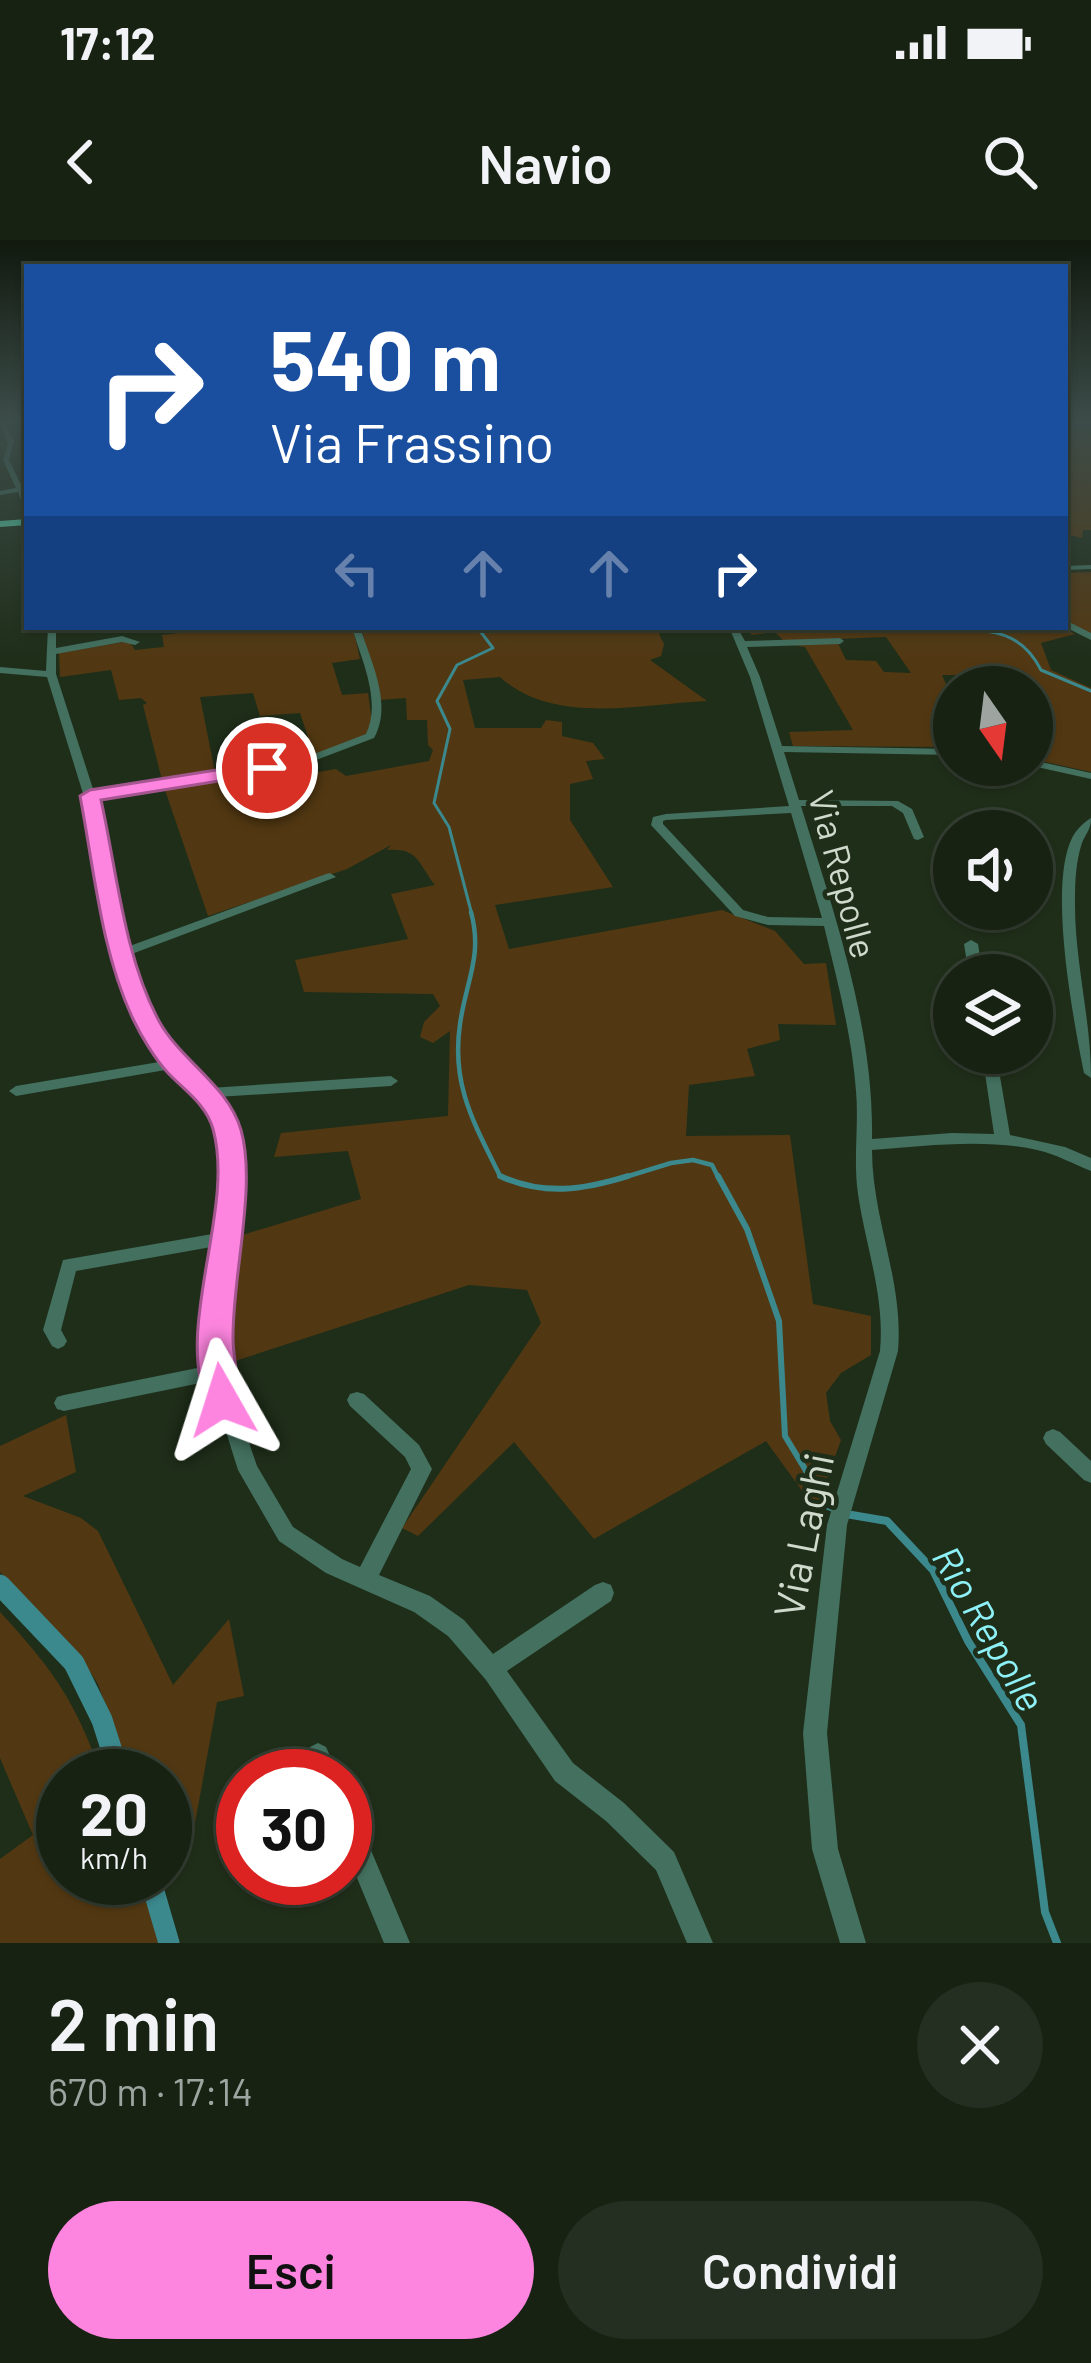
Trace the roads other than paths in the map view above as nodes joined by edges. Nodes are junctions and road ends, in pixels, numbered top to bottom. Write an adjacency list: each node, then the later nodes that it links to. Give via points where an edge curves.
1 (52, 630): 7 (street)
2 (357, 630): 14 (street, via 377,711 370,736 303,762)
3 (735, 630): 6 (street, Via Repolle)
4 (840, 641): 6 (street)
5 (135, 642): 7 (street)
6 (743, 644): 10 (street, Via Repolle)
7 (50, 652): 9 (street)
8 (0, 670): 9 (street)
9 (51, 674): 14 (street)
10 (777, 749): 11 (street); 15 (street, Via Repolle)
11 (933, 752)
12 (1053, 768): 13 (street)
13 (1091, 776)
14 (90, 796): 21 (street)
15 (795, 806): 17 (street, via 903,805); 19 (street, Via Repolle); 19 (street, via 666,817 657,825 739,914)
16 (1091, 821): 24 (street, via 1073,843 1070,946)
17 (918, 837)
18 (330, 878): 21 (street)
19 (828, 922): 30 (street, Via Repolle, via 863,1081)
20 (971, 944): 22 (street)
21 (122, 952): 23 (street, via 146,1019)
22 (973, 954)
23 (174, 1064): 27 (street); 28 (street)
24 (1091, 1073)
25 (992, 1074): 29 (street)
26 (391, 1081): 28 (street)
27 (16, 1091)
28 (207, 1094): 32 (street, via 226,1127 231,1163)
29 (1003, 1138): 30 (street); 31 (street)
30 (866, 1145): 45 (street, Via Laghi, via 865,1187 893,1322 837,1525 814,1733 825,1850)
31 (1091, 1165)
32 (225, 1238): 33 (street, via 69,1265 52,1330); 34 (street)
33 (58, 1341)
34 (216, 1372): 36 (street); 39 (street, via 248,1470 286,1534)
35 (357, 1400): 39 (street, via 422,1469)
36 (64, 1402)
37 (1053, 1438): 38 (street)
38 (1091, 1474)
39 (366, 1577): 41 (street, via 456,1628)
40 (603, 1593): 41 (street)
41 (491, 1669): 44 (street, via 564,1772 665,1861)
42 (372, 1884): 43 (street)
43 (397, 1943)
44 (700, 1943)
45 (854, 1943)

